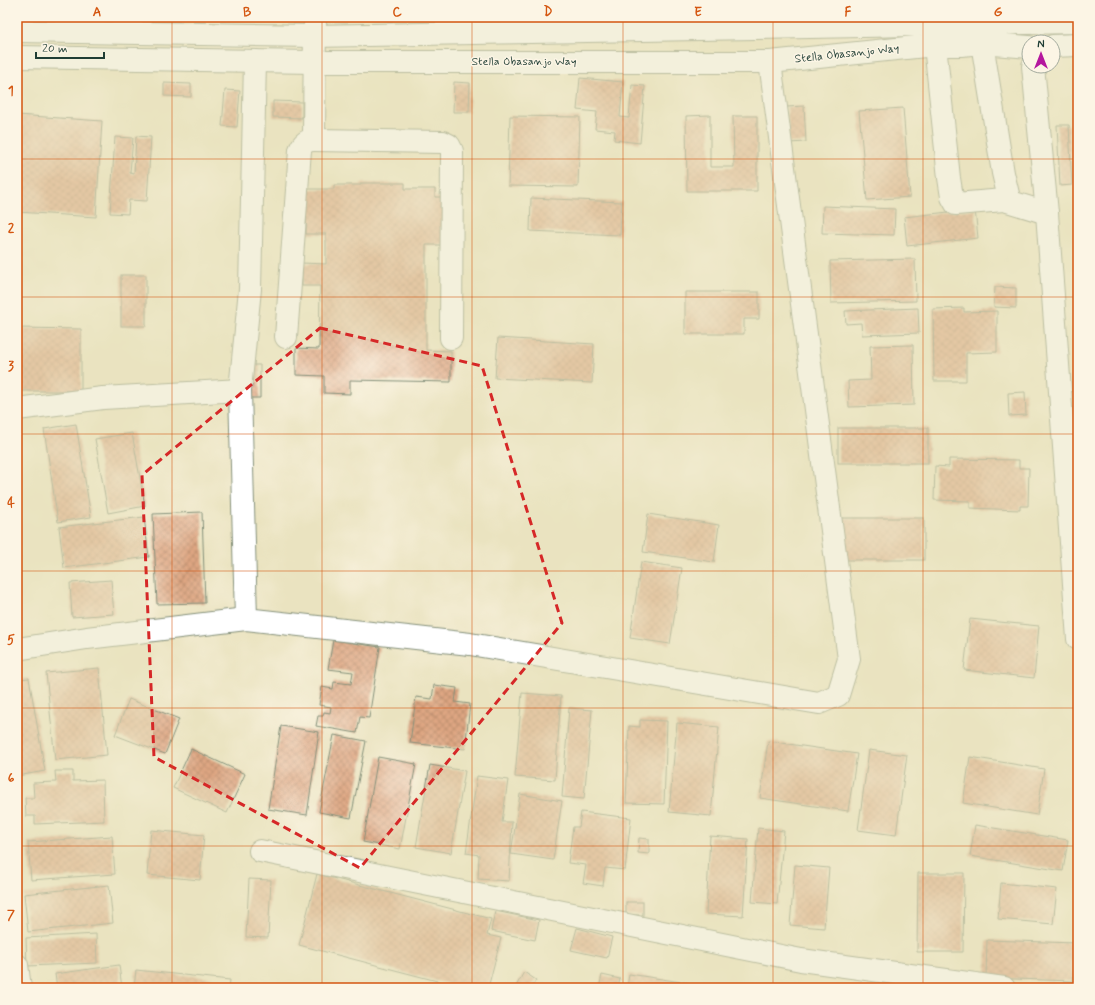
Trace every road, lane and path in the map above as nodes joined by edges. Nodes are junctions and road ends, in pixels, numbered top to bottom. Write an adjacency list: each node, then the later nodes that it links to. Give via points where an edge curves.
1 (1078, 22): 2 (street)
2 (959, 24): 4 (street); 8 (street)
3 (147, 25): 4 (street); 5 (street)
4 (315, 27): 14 (street)
5 (17, 31)
6 (982, 43): 8 (street, Stella Obasanjo Way); 10 (street, Stella Obasanjo Way); 18 (street, via 1002,173 1008,194)
7 (935, 45): 8 (street, Stella Obasanjo Way); 15 (street, Stella Obasanjo Way); 18 (street, via 952,197 956,204)
8 (961, 45)
9 (1078, 45): 11 (street)
10 (1021, 46)
11 (1061, 46)
12 (17, 57): 13 (street, Stella Obasanjo Way)
13 (255, 61): 14 (street, Stella Obasanjo Way); 22 (street, via 250,289)
14 (314, 62): 15 (street, Stella Obasanjo Way); 17 (street)
15 (770, 62): 24 (street, via 849,659 838,695 819,703 470,644)
16 (1034, 74): 19 (street)
17 (314, 140): 20 (street, via 308,140 300,150); 21 (street, via 443,142 449,145 452,151)
18 (1004, 200): 19 (street)
19 (1047, 213): 25 (street)
20 (286, 337)
21 (451, 338)
22 (240, 390): 23 (street, via 103,398); 24 (street)
23 (17, 409)
24 (246, 619): 26 (street)
25 (1078, 639)
26 (17, 649)
27 (260, 851): 30 (street, via 801,960)
28 (17, 965): 29 (street)
29 (20, 988)
30 (1004, 988)

